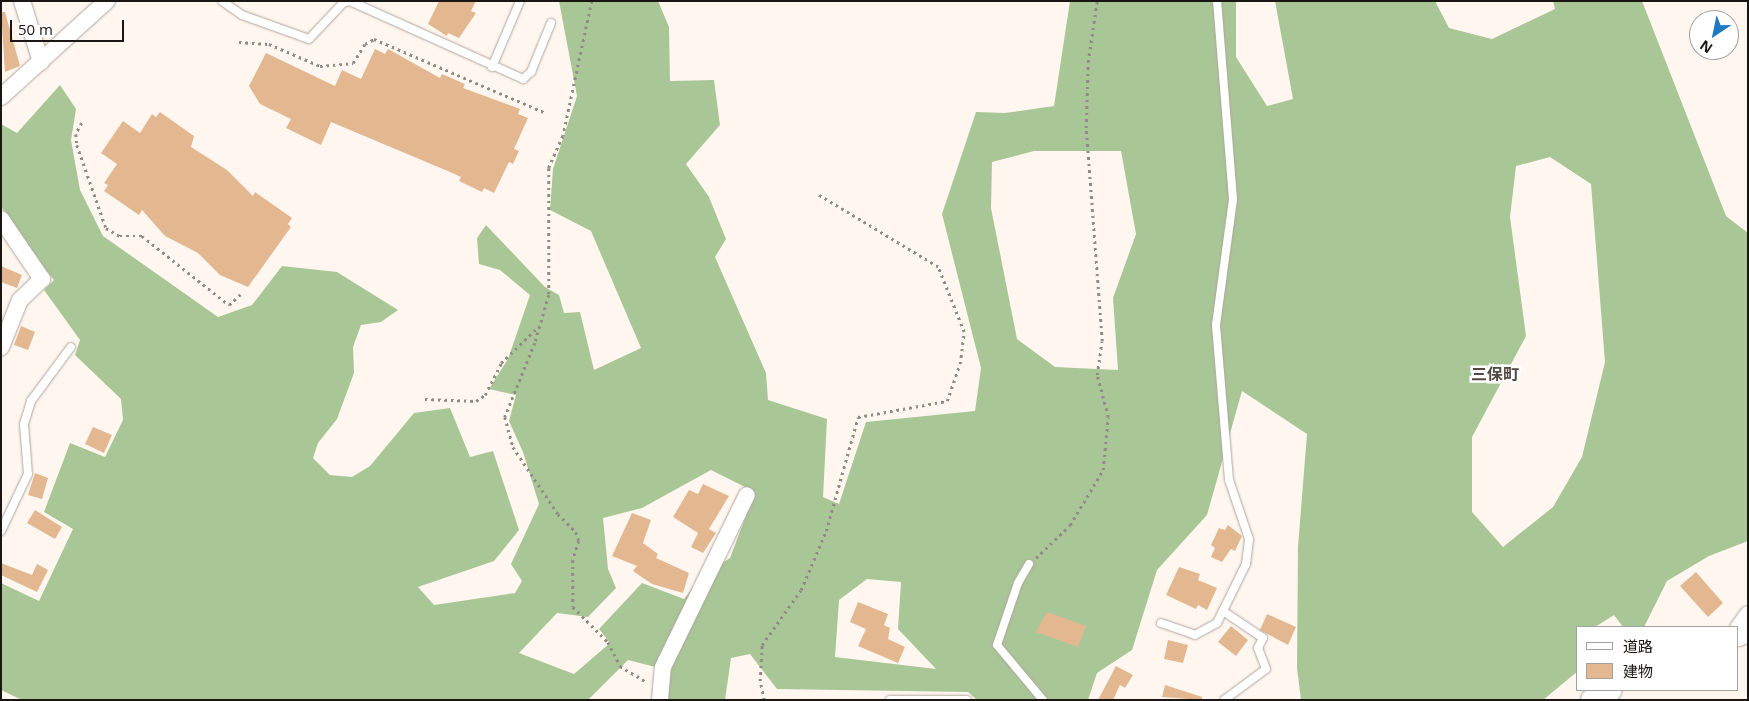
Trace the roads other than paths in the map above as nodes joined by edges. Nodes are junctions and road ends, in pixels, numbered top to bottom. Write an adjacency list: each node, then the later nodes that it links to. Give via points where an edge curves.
1 (22, 1): 8 (street)
2 (107, 1): 8 (street)
3 (222, 1): 6 (lane, via 242,15 310,39 344,2)
4 (520, 1): 9 (lane)
5 (1217, 1): 18 (lane, via 1233,199 1216,325 1229,480 1249,539 1246,564)
6 (352, 2): 9 (lane)
7 (551, 24): 9 (lane, via 531,72 523,80)
8 (41, 62): 10 (street)
9 (492, 66)
10 (1, 97)
11 (1, 219): 12 (street, via 42,279 20,300)
12 (1, 347)
13 (71, 347): 15 (lane, via 31,401 24,424 28,474)
14 (747, 495): 23 (street, via 663,667)
15 (4, 519): 16 (lane)
16 (1, 531)
17 (1029, 564): 26 (lane, via 1018,583 997,645)
18 (1223, 611): 20 (lane, via 1217,623 1195,635); 27 (lane, via 1263,638 1258,648 1266,669)
19 (1748, 614): 21 (street)
20 (1161, 623)
21 (1739, 627)
22 (1609, 691): 28 (street)
23 (660, 700)
24 (890, 700): 25 (lane)
25 (967, 700)
26 (1043, 700)
27 (1224, 700)
28 (1592, 700)

